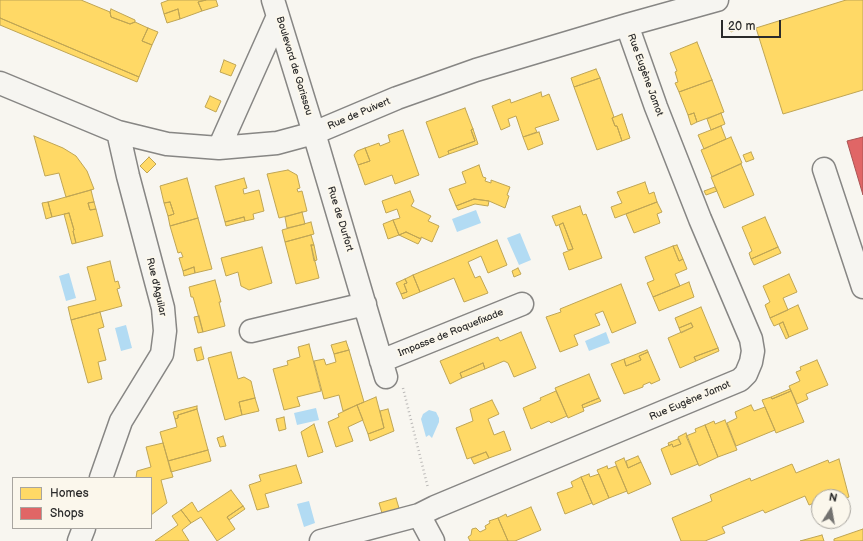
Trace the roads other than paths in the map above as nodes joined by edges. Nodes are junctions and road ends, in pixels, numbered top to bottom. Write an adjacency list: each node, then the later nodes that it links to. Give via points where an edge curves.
1 (718, 0): 3 (street, Rue de Puivert)
2 (276, 8): 6 (street, Boulevard de Garissou); 7 (street)
3 (627, 25): 6 (street, Rue de Puivert, via 476,70 397,98); 15 (street, Rue Eugène Jamot, via 700,219 751,339 751,362 740,380)
4 (0, 83): 5 (street, Rue de Puivert)
5 (118, 132): 7 (street, Rue de Puivert, via 167,144); 14 (street, Rue d'Aguilar, via 163,308 165,331 162,354 121,421)
6 (314, 133): 7 (street, Rue de Puivert, via 277,143); 10 (street, Rue de Durfort)
7 (218, 148)
8 (824, 169): 9 (street)
9 (863, 287)
10 (365, 304): 12 (street); 13 (street, Rue de Durfort)
11 (522, 304): 13 (street, Impasse de Roquefixade)
12 (251, 331)
13 (384, 369)
14 (101, 477)
15 (427, 511): 18 (street, Rue Eugène Jamot); 19 (street)
16 (84, 529): 17 (street)
17 (80, 541)
18 (321, 541)
19 (433, 541)

